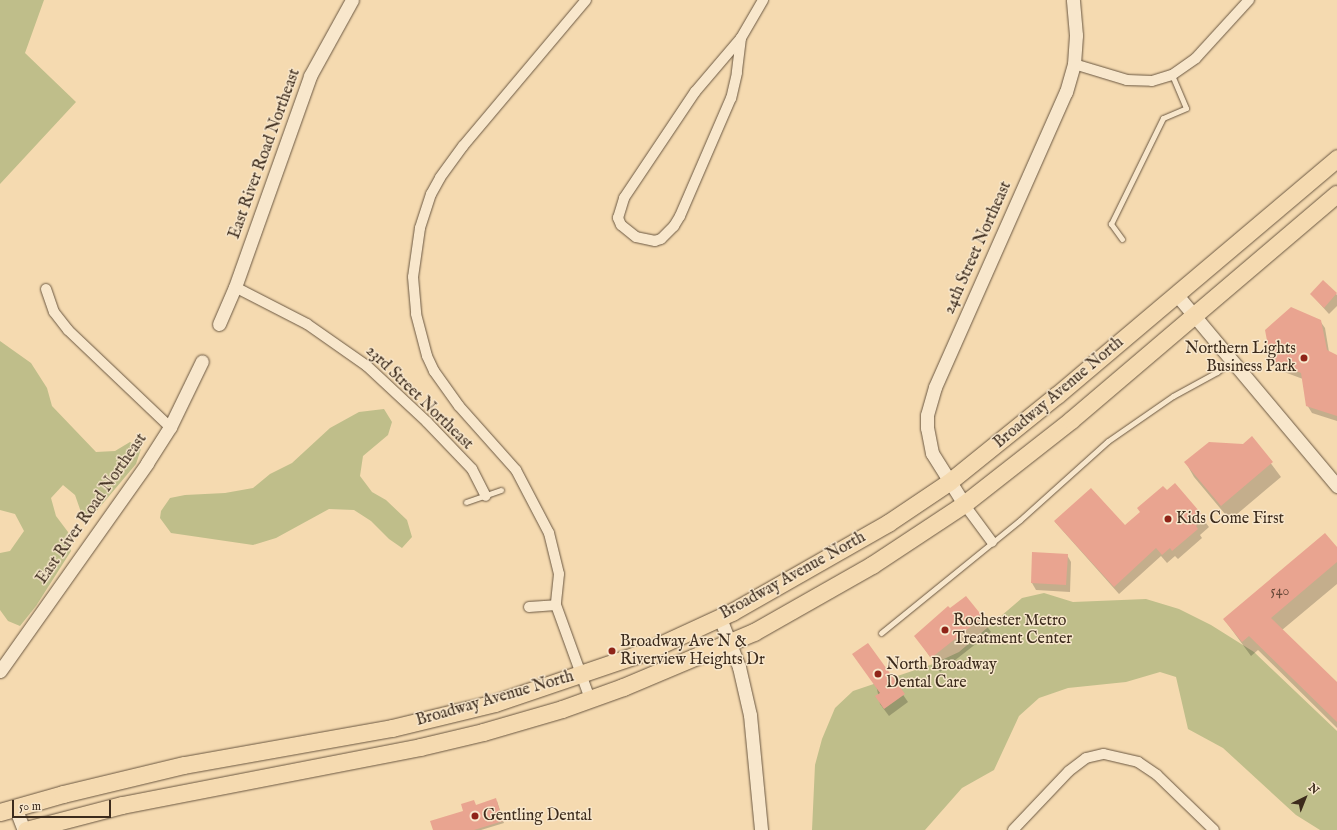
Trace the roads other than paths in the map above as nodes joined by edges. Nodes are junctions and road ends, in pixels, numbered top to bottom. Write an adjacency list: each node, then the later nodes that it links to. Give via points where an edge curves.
1 (352, 0): 12 (street, East River Road Northeast, via 310,76)
2 (586, 0): 27 (street, via 463,146 440,178 425,210 414,260 415,308 427,356 443,386 516,470 536,505 549,533 557,562 559,574)
3 (763, 0): 6 (street)
4 (1073, 0): 7 (street, 24th Street Northeast, via 1076,35)
5 (1249, 0): 8 (street, via 1196,58)
6 (741, 38): 6 (street, via 695,92 624,198 618,218 621,225 636,237 655,241 661,239 680,216 731,98)
7 (1074, 64): 8 (street, via 1133,81 1152,81); 21 (street, 24th Street Northeast, via 1066,92 931,398 927,415 930,446)
8 (1172, 75): 11 (lane, via 1186,108 1163,118 1111,224)
9 (1337, 158): 14 (main road, Broadway Avenue North)
10 (1337, 194): 15 (main road, Broadway Avenue North)
11 (1122, 239)
12 (235, 288): 16 (street, East River Road Northeast); 23 (street, 23rd Street Northeast, via 307,324 367,366 427,422 472,469)
13 (46, 289): 19 (street, via 54,312 68,330)
14 (1176, 294): 15 (street); 21 (main road, Broadway Avenue North)
15 (1194, 316): 18 (street); 25 (main road, Broadway Avenue North, via 1038,447)
16 (219, 324)
17 (202, 361): 19 (street, East River Road Northeast)
18 (1231, 361): 20 (street); 26 (lane, via 1217,372 1172,396 1108,441 1066,481)
19 (170, 426): 32 (street, East River Road Northeast, via 128,491)
20 (1335, 479)
21 (949, 482): 25 (street, 24th Street Northeast); 29 (main road, Broadway Avenue North, via 888,523 816,566)
22 (501, 490): 23 (lane)
23 (486, 496): 24 (lane)
24 (466, 502)
25 (964, 504): 26 (street); 31 (main road, Broadway Avenue North, via 872,565)
26 (992, 542): 30 (lane)
27 (556, 605): 28 (street); 33 (street)
28 (528, 607)
29 (720, 618): 31 (street); 33 (main road, Broadway Avenue North, via 645,652)
30 (881, 633)
31 (731, 643): 34 (main road, Broadway Avenue North); 37 (street, via 750,715)
32 (0, 671)
33 (582, 674): 34 (street); 35 (main road, Broadway Avenue North, via 448,715 392,728 184,765)
34 (590, 699): 36 (main road, Broadway Avenue North, via 518,722 420,747 157,798)
35 (8, 810): 36 (street)
36 (25, 830)
37 (761, 830)
38 (1013, 830): 39 (street, via 1068,771 1086,758 1104,754 1138,762 1157,775)
39 (1214, 830)

